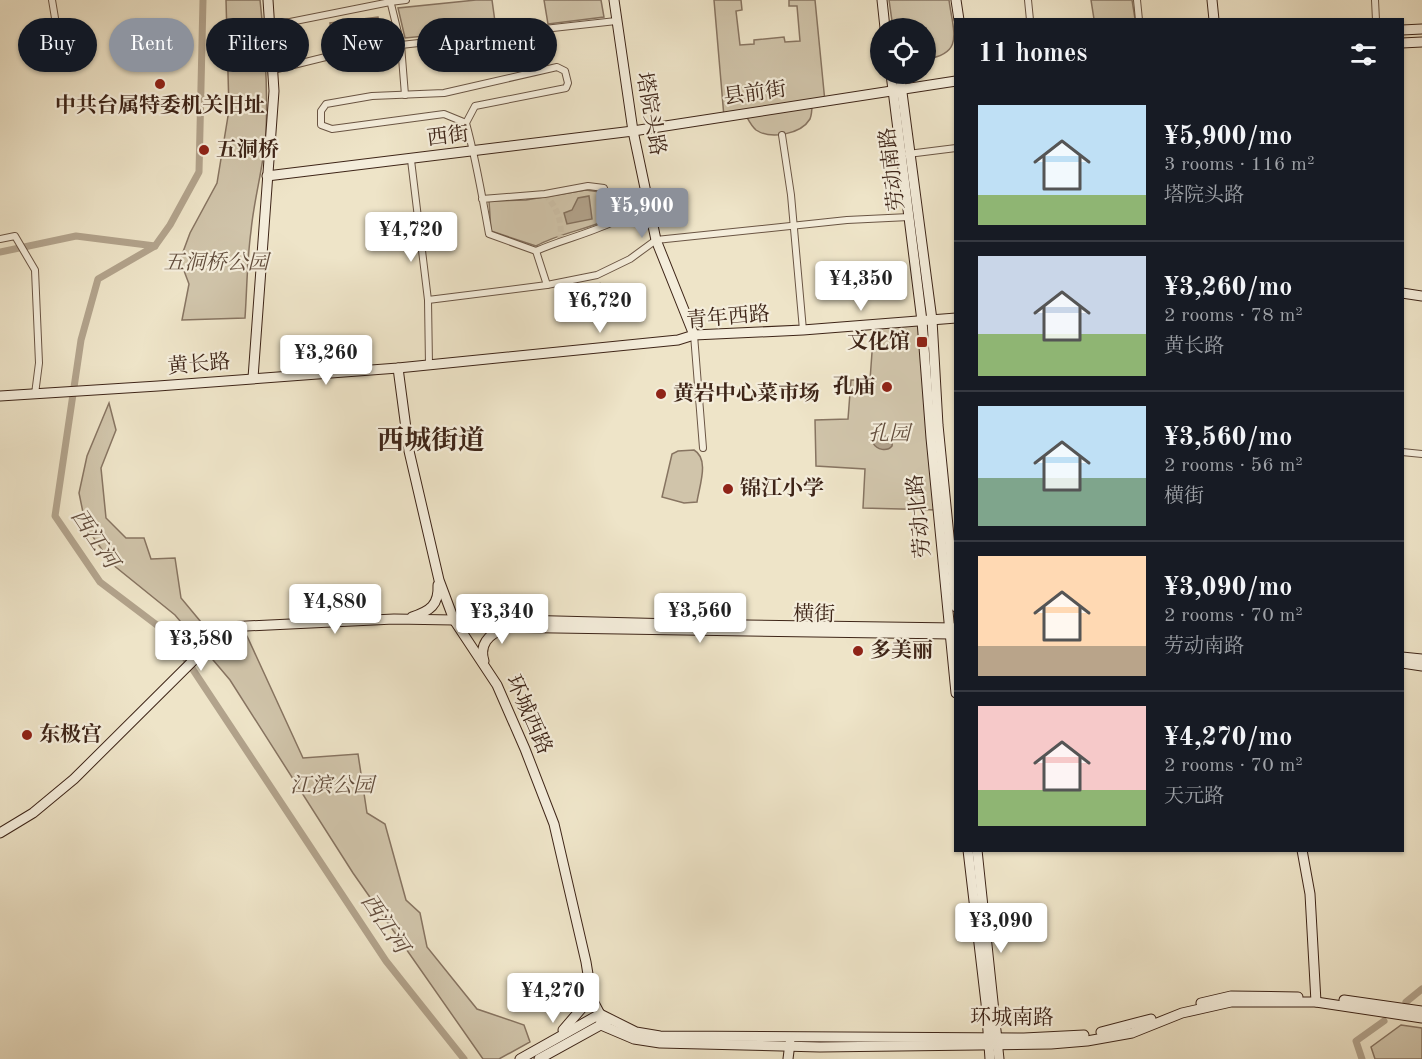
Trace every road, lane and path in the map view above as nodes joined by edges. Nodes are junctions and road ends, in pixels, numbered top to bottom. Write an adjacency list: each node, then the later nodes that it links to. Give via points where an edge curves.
1 (52, 0): 12 (street)
2 (268, 0): 13 (main road)
3 (406, 0): 11 (street)
4 (614, 0): 22 (main road, 塔院头路)
5 (882, 0): 16 (main road)
6 (956, 0): 17 (main road)
7 (1028, 0): 18 (street)
8 (1137, 0): 19 (street)
9 (1212, 0): 20 (main road)
10 (1375, 0): 21 (street)
11 (390, 1): 14 (street); 15 (street)
12 (55, 18)
13 (269, 18)
14 (308, 18)
15 (394, 18)
16 (884, 18)
17 (959, 18)
18 (1030, 18)
19 (1139, 18)
20 (1214, 18)
21 (1376, 18)
22 (616, 21): 27 (street); 35 (main road, 塔院头路)
23 (1422, 29): 24 (main road)
24 (1404, 30)
25 (1404, 42): 26 (main road)
26 (1422, 42)
27 (405, 45)
28 (273, 72): 41 (main road)
29 (403, 72): 33 (street)
30 (954, 79): 32 (main road, 县前街)
31 (895, 84): 32 (main road, 劳动北路)
32 (897, 88): 35 (main road, 县前街); 39 (main road, 劳动北路)
33 (405, 95): 34 (street, via 326,104 321,111 321,125 332,129 444,114); 34 (street, via 444,93 558,67 565,71 566,88 476,106)
34 (466, 123): 38 (street)
35 (633, 131): 38 (main road, 西街); 46 (main road, 塔院头路)
36 (782, 135): 44 (street)
37 (954, 148): 39 (street)
38 (474, 152): 40 (main road, 西街); 42 (street)
39 (906, 154): 43 (main road, 劳动北路); 55 (main road, 劳动南路)
40 (411, 160): 41 (main road, 西街); 53 (street)
41 (267, 176): 60 (main road)
42 (482, 199): 47 (street, via 489,234); 47 (street, via 588,186 604,188 613,222)
43 (909, 217): 44 (street); 55 (main road, 劳动北路)
44 (794, 226): 46 (street); 56 (street)
45 (0, 239): 61 (street, via 15,236 35,270 39,336)
46 (656, 240): 48 (street, via 630,259); 57 (main road, 塔院头路)
47 (536, 251): 50 (street)
48 (597, 275): 49 (street); 50 (street)
49 (598, 284)
50 (547, 285): 53 (street)
51 (1404, 292): 52 (main road)
52 (1422, 296)
53 (428, 300): 58 (street)
54 (954, 318): 55 (main road, 青年西路)
55 (927, 320): 56 (main road, 青年西路); 67 (main road, 劳动南路); 72 (main road, 劳动北路, via 930,438)
56 (803, 330): 57 (main road, 青年西路)
57 (694, 335): 58 (main road, 青年西路, via 678,340); 63 (street)
58 (429, 365): 59 (main road, 青年西路)
59 (398, 368): 60 (main road, 黄长路); 66 (main road, 环城西路, via 410,451)
60 (253, 378): 61 (main road, 黄长路)
61 (35, 394): 62 (main road)
62 (0, 396)
63 (703, 448)
64 (1404, 452): 65 (street)
65 (1422, 454)
66 (437, 571): 68 (main road, via 438,596 431,609); 69 (main road, 环城西路)
67 (954, 587)
68 (401, 619): 69 (main road); 79 (main road, via 226,627 74,779 33,813)
69 (454, 620): 70 (main road, 横街, via 486,627); 71 (main road, 横街); 78 (main road, 环城西路)
70 (523, 627): 71 (main road, 横街); 78 (main road, via 498,631 485,641 481,653)
71 (715, 628): 72 (main road, 横街)
72 (952, 631): 75 (main road)
73 (1404, 657): 74 (main road)
74 (1422, 659)
75 (954, 662)
76 (1404, 663): 77 (main road)
77 (1422, 666)
78 (486, 669): 83 (main road, 环城西路, via 521,739 554,824)
79 (0, 833)
80 (968, 852): 90 (main road)
81 (977, 852): 90 (main road)
82 (1302, 852): 84 (main road, via 1310,894)
83 (590, 990): 86 (main road, 环城西路); 92 (main road, via 566,1028)
84 (1316, 999): 85 (main road, 环城南路); 87 (main road); 90 (main road, 环城南路, via 1231,996 1092,1034)
85 (1422, 1011)
86 (600, 1014): 88 (main road, 环城南路); 89 (main road, 环城西路); 92 (main road)
87 (1422, 1018)
88 (611, 1019): 89 (main road); 91 (main road, 环城南路, via 636,1032 660,1036)
89 (601, 1025): 91 (main road, via 634,1039 660,1043); 94 (main road)
90 (993, 1040): 91 (main road, 环城南路); 96 (main road); 97 (main road)
91 (790, 1042): 95 (main road)
92 (544, 1045): 93 (main road)
93 (519, 1059)
94 (539, 1059)
95 (788, 1059)
96 (990, 1059)
97 (999, 1059)

